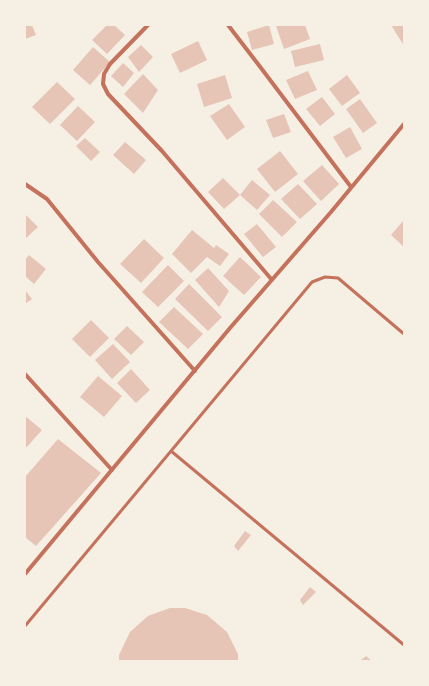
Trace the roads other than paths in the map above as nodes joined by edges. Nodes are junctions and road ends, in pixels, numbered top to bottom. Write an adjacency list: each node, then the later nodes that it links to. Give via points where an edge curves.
1 (148, 25): 6 (street, via 110,64 104,74 103,84 108,94 162,151)
2 (228, 25): 5 (street)
3 (404, 124): 5 (street)
4 (25, 184): 8 (street, via 47,199 98,262)
5 (351, 187): 6 (street)
6 (272, 280): 8 (street)
7 (404, 334): 10 (lane, via 338,278 325,277 312,282)
8 (195, 371): 11 (street)
9 (25, 374): 11 (street)
10 (171, 452): 13 (lane); 14 (lane)
11 (112, 470): 12 (street)
12 (25, 574)
13 (25, 626)
14 (404, 645)

